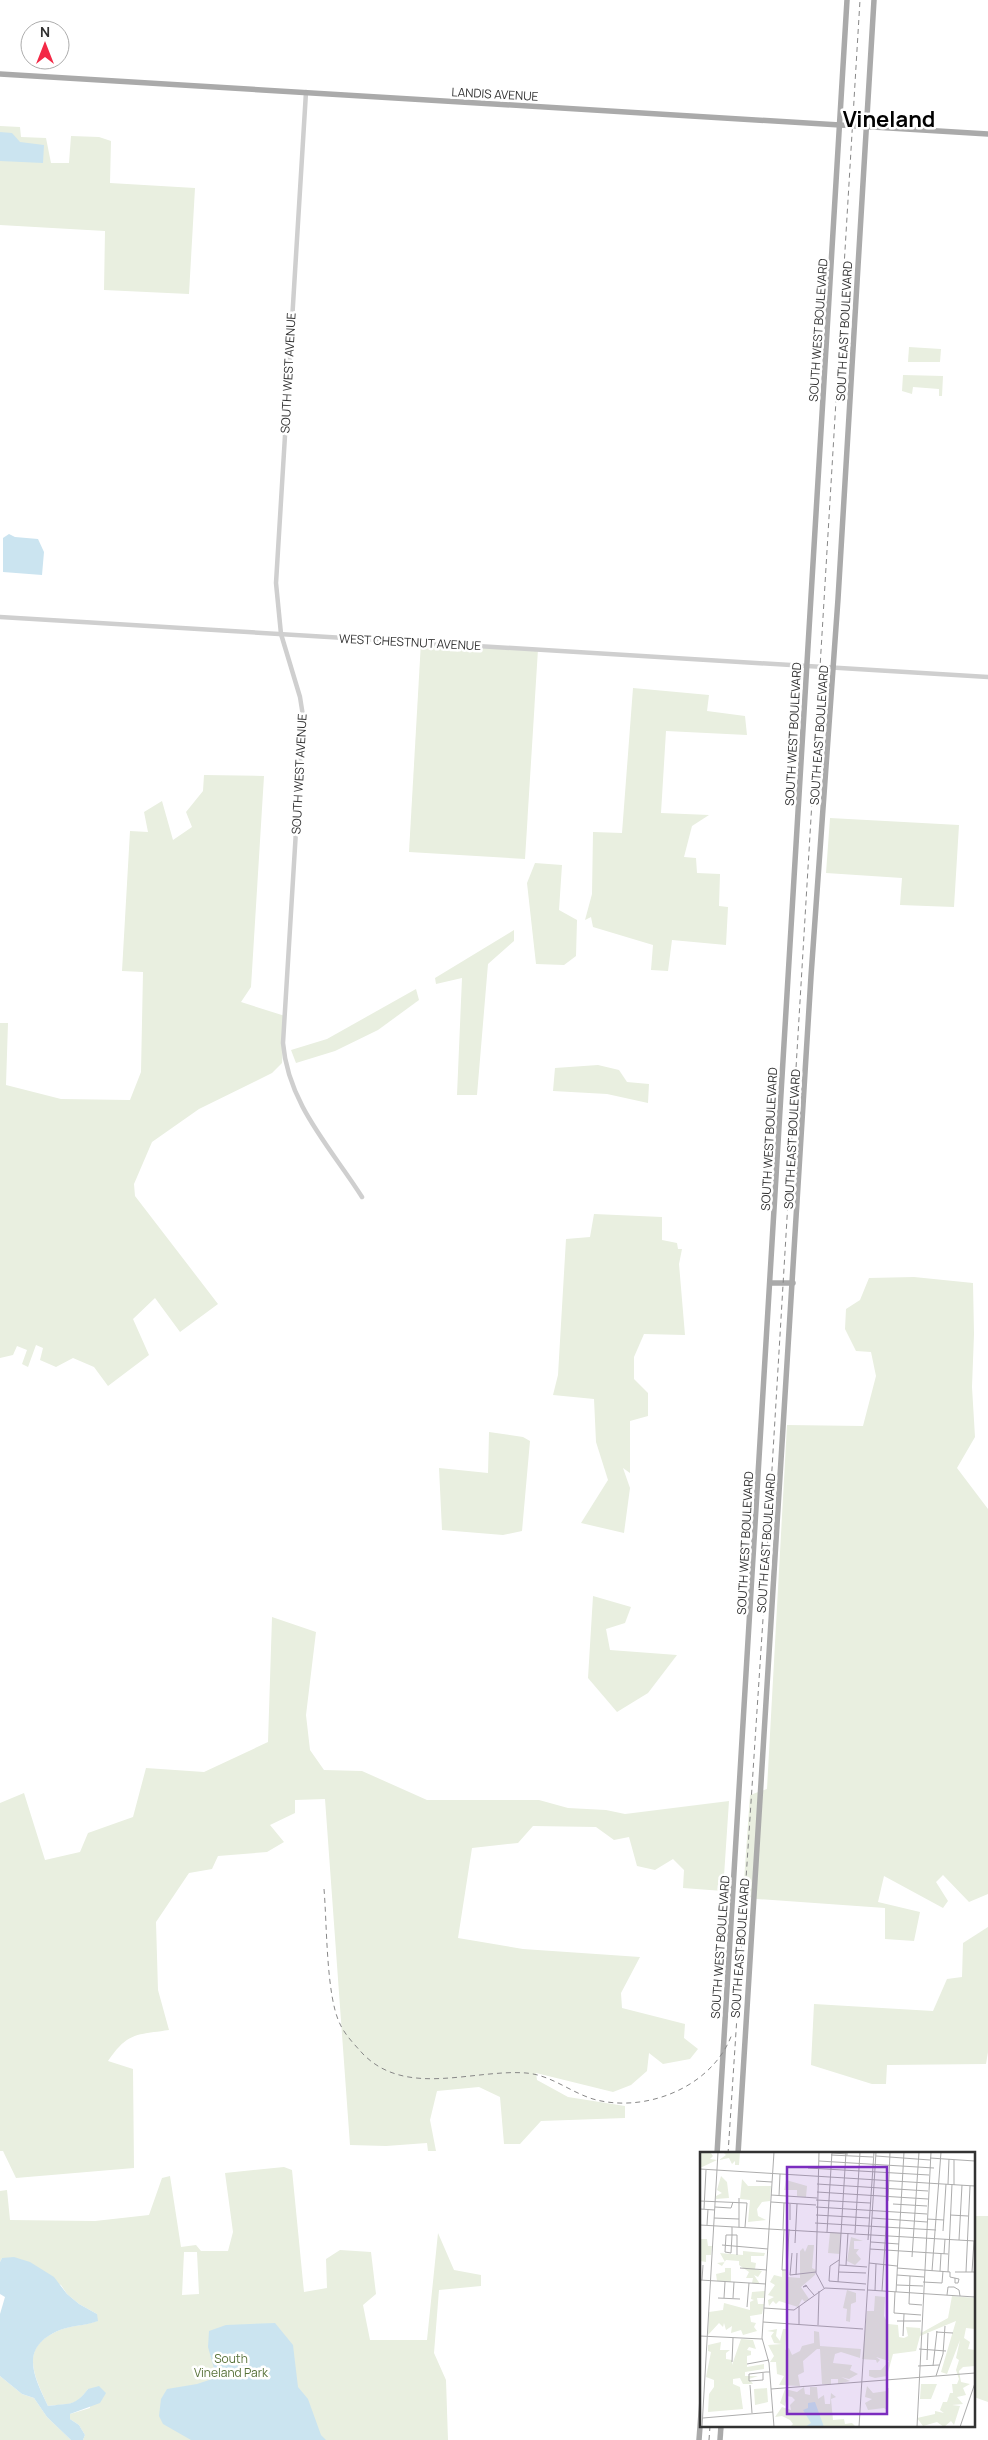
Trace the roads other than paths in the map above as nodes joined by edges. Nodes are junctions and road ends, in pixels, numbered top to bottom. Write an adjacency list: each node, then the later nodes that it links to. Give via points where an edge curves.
1 (847, 0): 5 (main road, SOUTH WEST BOULEVARD)
2 (874, 0): 6 (main road, SOUTH EAST BOULEVARD)
3 (0, 74): 4 (main road, LANDIS AVENUE)
4 (306, 92): 5 (main road, LANDIS AVENUE); 9 (street, SOUTH WEST AVENUE, via 278,541 277,603)
5 (840, 124): 6 (main road, LANDIS AVENUE); 10 (main road, SOUTH WEST BOULEVARD)
6 (866, 126): 7 (main road, LANDIS AVENUE); 11 (main road, SOUTH EAST BOULEVARD)
7 (988, 134)
8 (0, 617): 9 (street, WEST CHESTNUT AVENUE)
9 (281, 634): 10 (street, WEST CHESTNUT AVENUE); 13 (street, SOUTH WEST AVENUE, via 303,716 284,1051 300,1105)
10 (807, 666): 11 (street, WEST CHESTNUT AVENUE); 14 (main road, SOUTH WEST BOULEVARD)
11 (833, 667): 12 (street, WEST CHESTNUT AVENUE); 15 (main road, SOUTH EAST BOULEVARD)
12 (988, 677)
13 (362, 1197)
14 (771, 1283): 15 (main road); 16 (main road, SOUTH WEST BOULEVARD)
15 (793, 1283): 17 (main road, SOUTH EAST BOULEVARD)
16 (717, 2152)
17 (738, 2152)
18 (700, 2427): 19 (main road)
19 (699, 2440)

